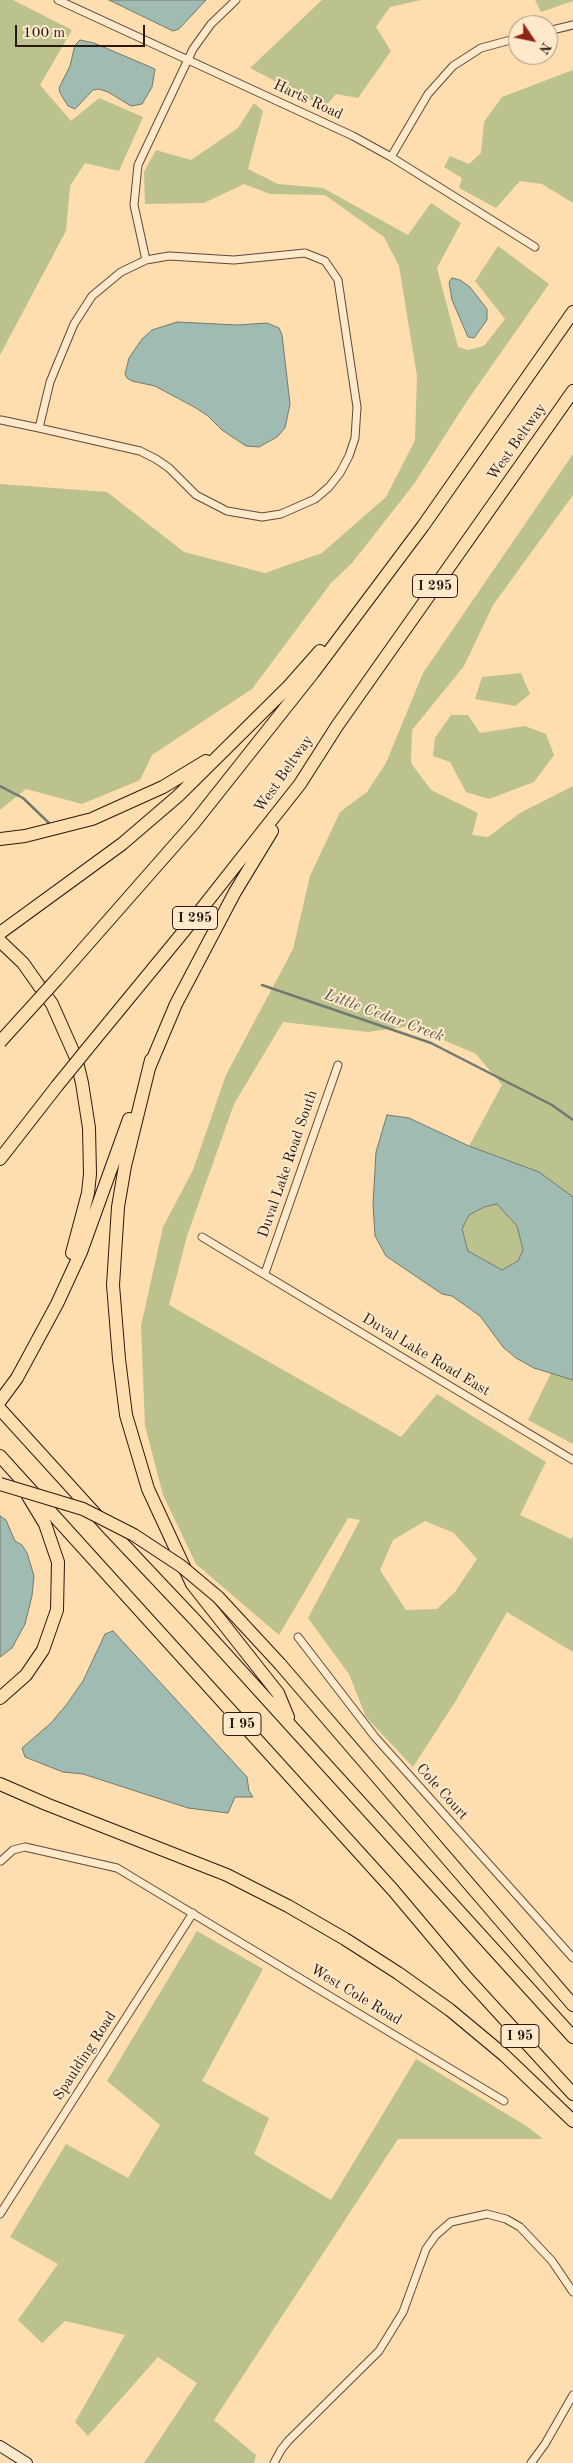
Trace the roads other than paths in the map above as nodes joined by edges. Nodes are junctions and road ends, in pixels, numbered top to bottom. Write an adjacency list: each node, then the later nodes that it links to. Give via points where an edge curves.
1 (58, 0): 6 (street, Harts Road)
2 (236, 0): 6 (street, via 202,34)
3 (573, 25): 4 (street)
4 (558, 29)
5 (508, 41): 7 (street, via 481,48 453,66 428,94)
6 (188, 60): 7 (street, Harts Road, via 353,136); 9 (street, via 144,149 136,174 134,205)
7 (391, 157): 8 (street, Harts Road)
8 (535, 247)
9 (146, 260): 13 (street, via 107,282 82,310 50,382); 13 (street, via 187,256 234,260 305,253 325,261 338,280 357,408 355,438 335,480 315,499 281,514 245,516 210,504 156,459 125,446)
10 (573, 312): 14 (highway, West Beltway / I 295)
11 (573, 391): 16 (highway, West Beltway / I 295, via 337,726)
12 (1, 420): 13 (street)
13 (39, 428)
14 (423, 526): 15 (highway, via 290,686); 20 (highway, West Beltway / I 295, bridge, via 313,673 194,823)
15 (230, 743): 17 (highway, via 163,786 92,819); 18 (highway, via 178,796 122,844)
16 (300, 784): 21 (highway, via 235,892 176,1004); 23 (highway, West Beltway / I 295, bridge)
17 (0, 839)
18 (0, 933)
19 (0, 941): 26 (highway, via 23,963 52,1004 76,1058 89,1128 88,1193 77,1238)
20 (0, 1042)
21 (152, 1060): 26 (highway, via 81,1252); 35 (highway, via 118,1207 113,1285 126,1415 148,1489 192,1584 278,1693)
22 (338, 1065): 25 (street, Duval Lake Road South)
23 (0, 1160)
24 (202, 1237): 25 (street, Duval Lake Road East)
25 (265, 1273): 30 (street, Duval Lake Road East)
26 (45, 1328): 27 (highway, via 17,1378)
27 (0, 1400)
28 (0, 1409): 35 (highway, I 95)
29 (0, 1456): 31 (highway, I 95)
30 (573, 1460)
31 (14, 1472): 34 (highway, via 45,1524 58,1562 58,1610 43,1650 26,1675); 44 (highway, I 95)
32 (0, 1484): 42 (highway, bridge, via 82,1509 134,1535 181,1566 212,1592 250,1629)
33 (298, 1637): 41 (street, Cole Court, via 375,1737)
34 (0, 1698)
35 (292, 1726): 43 (highway, I 95)
36 (0, 1784): 38 (highway)
37 (0, 1791): 38 (highway)
38 (46, 1804): 46 (highway, via 227,1875 345,1939 450,2010 511,2061)
39 (1, 1861): 40 (street, West Cole Road, via 13,1850 25,1846 117,1868)
40 (193, 1913): 45 (street, West Cole Road); 47 (street, Spaulding Road)
41 (573, 1958)
42 (573, 2005)
43 (573, 2037)
44 (573, 2094)
45 (504, 2101)
46 (573, 2120)
47 (0, 2214)
48 (573, 2292): 52 (street, via 565,2278 520,2227 506,2219 480,2214 451,2222 430,2242 403,2312 379,2351 288,2441)
49 (573, 2394): 53 (street)
50 (0, 2446): 51 (street)
51 (27, 2463)
52 (274, 2463)
53 (531, 2463)

